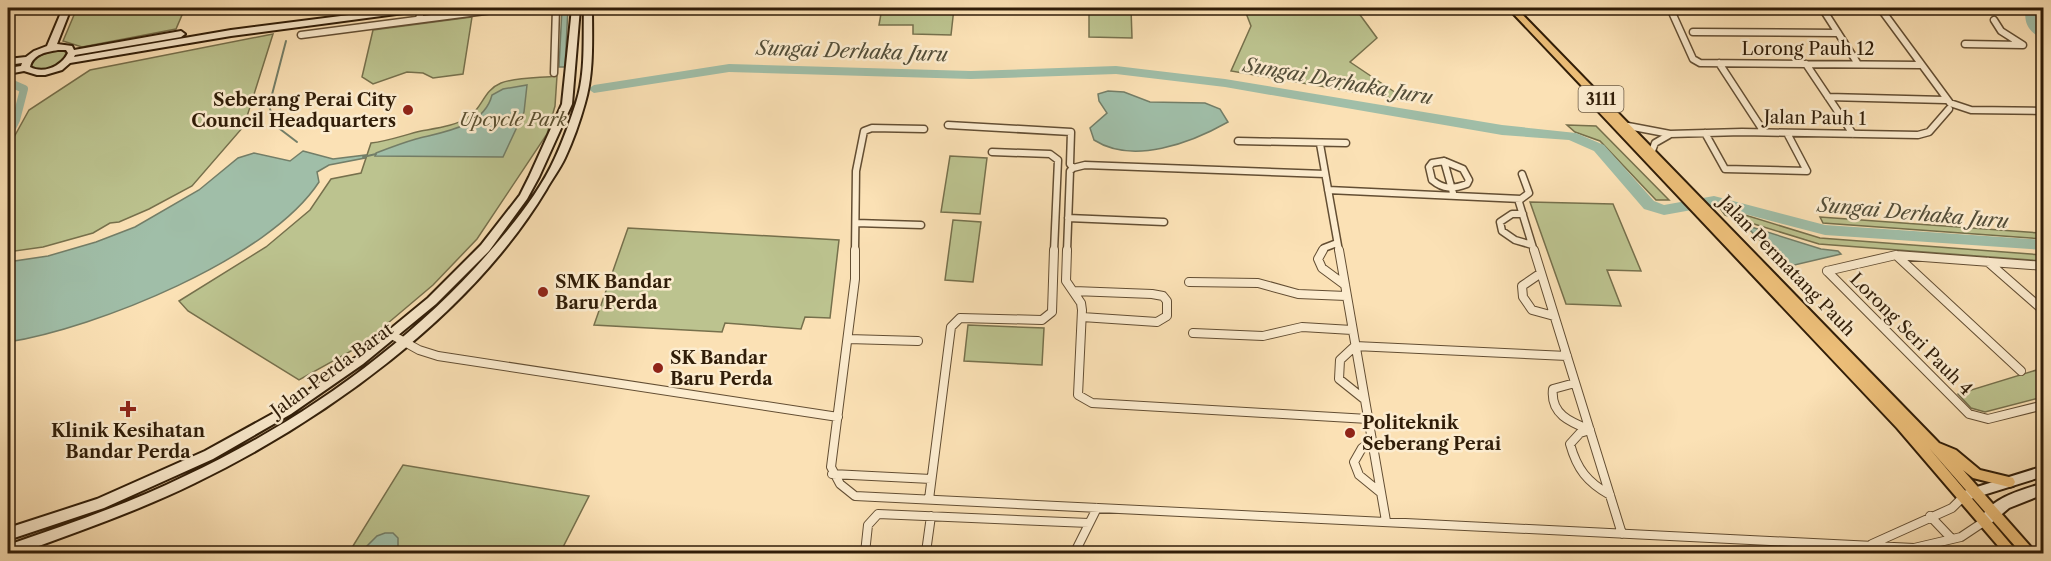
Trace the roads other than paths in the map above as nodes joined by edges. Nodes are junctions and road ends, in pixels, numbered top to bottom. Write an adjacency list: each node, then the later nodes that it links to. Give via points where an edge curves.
1 (67, 8): 19 (street)
2 (371, 8): 20 (street, via 235,26)
3 (420, 8): 13 (street); 20 (street)
4 (508, 8): 13 (street)
5 (556, 8): 29 (street)
6 (576, 8): 77 (street, Jalan Perda Barat, via 567,104 524,197 485,249)
7 (588, 8): 80 (street, Jalan Perda Barat, via 581,103 572,132 549,177 497,253)
8 (1503, 8): 53 (main road, Jalan Permatang Pauh / 3111)
9 (1512, 8): 35 (main road, Jalan Permatang Pauh / 3111)
10 (1670, 8): 23 (street, Lorong Pauh 12, via 1696,62)
11 (1822, 8): 16 (street)
12 (1880, 8): 26 (street)
13 (419, 19): 17 (street)
14 (1994, 20): 18 (street, via 2001,31 2023,45)
15 (1693, 32): 16 (street)
16 (1838, 33): 25 (street)
17 (301, 35)
18 (1965, 44)
19 (51, 48): 20 (street, via 64,47); 21 (street)
20 (70, 57): 27 (street, via 55,69 39,73)
21 (29, 58): 22 (street); 27 (street)
22 (8, 62)
23 (1719, 63): 24 (street, Lorong Pauh 12); 37 (street)
24 (1806, 64): 25 (street, Lorong Pauh 12); 30 (street)
25 (1858, 64): 26 (street, Lorong Pauh 12)
26 (1920, 64): 31 (street)
27 (25, 68): 28 (street)
28 (8, 71)
29 (554, 73)
30 (1828, 97): 31 (street); 40 (street)
31 (1945, 100): 33 (street, via 1971,111)
32 (1949, 109): 40 (street, Jalan Pauh 1, via 1924,135)
33 (2043, 111)
34 (948, 125): 48 (street, via 1068,130 1072,134)
35 (1628, 126): 41 (street, Jalan Pauh 1); 46 (main road, Jalan Permatang Pauh / 3111)
36 (924, 129): 60 (street, via 864,130 855,171)
37 (1764, 132): 38 (street, Jalan Pauh 1); 39 (street, Jalan Pauh 1)
38 (1787, 133): 39 (street, via 1807,171 1725,169); 40 (street, Jalan Pauh 1)
39 (1705, 134): 41 (street, Jalan Pauh 1)
40 (1853, 134)
41 (1669, 135): 46 (street, via 1655,143)
42 (1238, 141): 44 (street)
43 (1346, 143): 44 (street)
44 (1320, 144): 49 (street)
45 (992, 152): 94 (street, via 1050,154 1058,160 1052,312 1042,320 967,318 954,322)
46 (1652, 152): 53 (main road, Jalan Permatang Pauh / 3111)
47 (1444, 161): 51 (street); 51 (street, via 1432,163 1429,176 1438,185); 51 (street, via 1462,167 1469,175 1464,187)
48 (1073, 168): 49 (street, via 1085,165); 57 (street)
49 (1325, 174): 52 (street)
50 (1522, 174): 55 (street, via 1529,194)
51 (1452, 189): 54 (street)
52 (1328, 190): 54 (street); 62 (street)
53 (1685, 192): 58 (main road, Jalan Permatang Pauh / 3111)
54 (1454, 196): 55 (street)
55 (1518, 199): 56 (street)
56 (1523, 214): 63 (street); 63 (street, via 1512,214 1500,222 1502,231)
57 (1068, 218): 59 (street); 70 (street, via 1066,281)
58 (1713, 221): 91 (main road, Jalan Permatang Pauh / 3111); 98 (main road, Jalan Permatang Pauh / 3111)
59 (1164, 222)
60 (856, 223): 61 (street); 78 (street)
61 (921, 225)
62 (1337, 243): 69 (street); 69 (street, via 1324,248 1318,258 1322,268)
63 (1533, 245): 67 (street)
64 (1896, 255): 65 (street); 83 (street); 86 (street, Lorong Seri Pauh 4, via 1827,271 1969,414 1988,419)
65 (1988, 262): 66 (street); 72 (street)
66 (2043, 266)
67 (1541, 273): 73 (street); 73 (street, via 1522,286 1523,297 1532,310)
68 (1188, 282): 71 (street, via 1258,283 1298,294)
69 (1344, 285): 71 (street)
70 (1074, 291): 74 (street, via 1081,303); 74 (street, via 1152,294 1167,301 1167,316 1157,322)
71 (1346, 296): 75 (street)
72 (2043, 311)
73 (1554, 316): 82 (street)
74 (1082, 317): 88 (street, via 1078,395 1092,403)
75 (1352, 330): 76 (street, via 1302,327 1263,336); 81 (street)
76 (1193, 333)
77 (392, 335): 80 (street); 107 (street, Jalan Perda Barat, via 287,411 209,455 100,504)
78 (848, 339): 79 (street); 87 (street)
79 (918, 340)
80 (403, 342): 87 (street, via 438,356); 111 (street, Jalan Perda Barat, via 296,420 211,470 96,520)
81 (1355, 346): 82 (street); 85 (street); 85 (street, via 1336,365 1339,379)
82 (1567, 356): 84 (street)
83 (2021, 371)
84 (1575, 383): 89 (street); 89 (street, via 1553,389 1550,398 1565,421)
85 (1364, 399): 88 (street)
86 (2043, 405)
87 (838, 417): 93 (street)
88 (1368, 419): 90 (street)
89 (1590, 430): 99 (street); 99 (street, via 1580,433 1570,444 1575,465 1584,478)
90 (1372, 441): 97 (street); 97 (street, via 1358,448 1354,465 1365,483)
91 (1934, 446): 95 (main road, via 1984,477); 98 (main road, Jalan Permatang Pauh / 3111)
92 (2043, 471): 95 (street)
93 (832, 474): 94 (street); 100 (street, via 855,496)
94 (931, 479): 100 (street)
95 (2009, 482): 98 (street)
96 (2043, 488): 104 (street, via 2011,499)
97 (1381, 493): 105 (street)
98 (1970, 494): 103 (street, via 1952,508); 104 (main road, Jalan Permatang Pauh / 3111)
99 (1610, 495): 108 (street)
100 (928, 500): 101 (street)
101 (1097, 508): 105 (street); 106 (street)
102 (931, 516): 106 (street); 112 (street); 113 (street, via 872,516)
103 (1930, 516): 109 (street); 110 (street)
104 (1989, 516): 109 (street, via 1977,531); 115 (main road, Jalan Permatang Pauh / 3111); 116 (main road, Jalan Permatang Pauh / 3111)
105 (1386, 521): 108 (street)
106 (1089, 524): 114 (street)
107 (8, 534)
108 (1622, 534): 110 (street)
109 (1952, 539): 110 (street, via 1914,548)
110 (1869, 545)
111 (8, 551)
112 (926, 552)
113 (864, 553)
114 (1074, 554)
115 (2013, 554)
116 (2031, 554)

